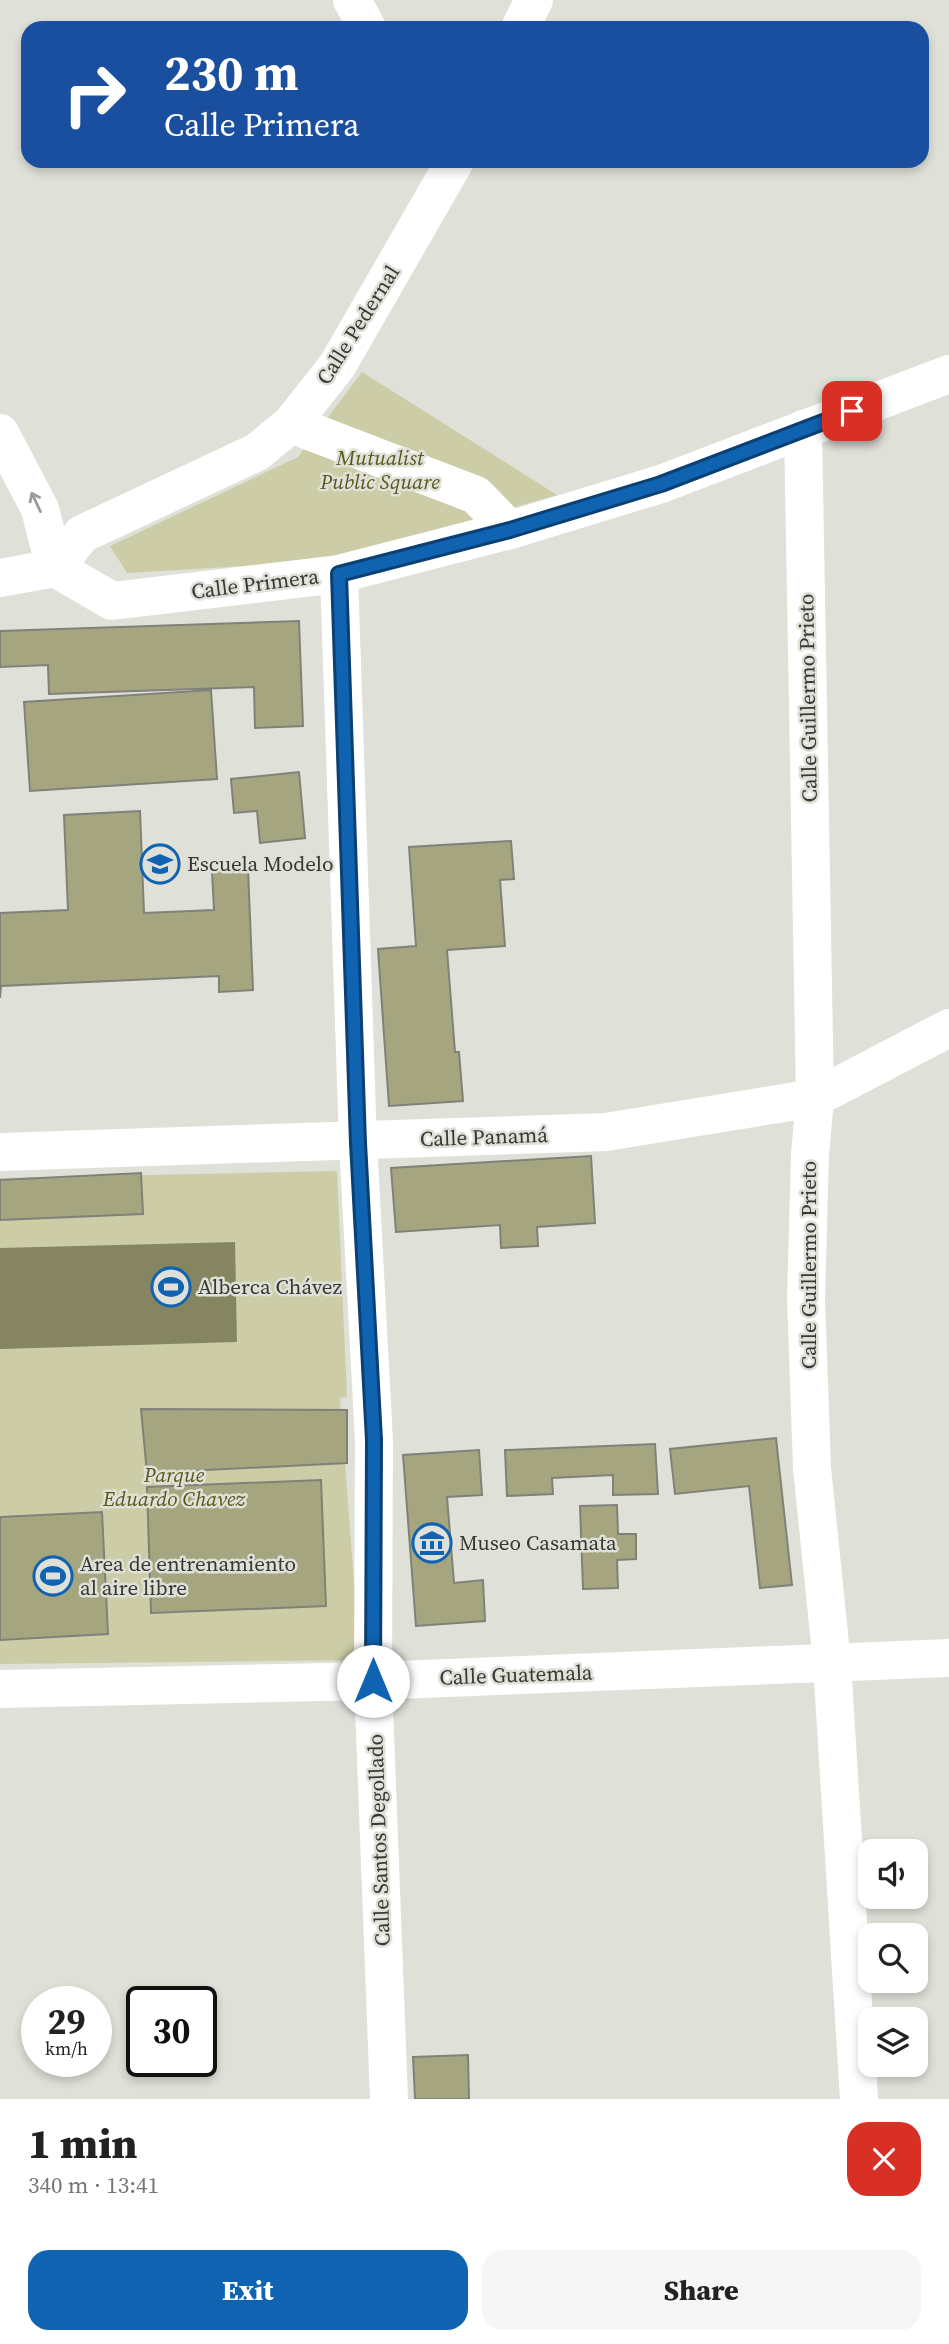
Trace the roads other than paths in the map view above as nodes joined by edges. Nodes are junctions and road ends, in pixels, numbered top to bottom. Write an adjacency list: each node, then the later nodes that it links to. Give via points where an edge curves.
1 (352, 0): 3 (street)
2 (534, 0): 4 (street)
3 (363, 21)
4 (524, 21)
5 (445, 168): 7 (street, Calle Pedernal, via 337,366)
6 (949, 374): 8 (street, Calle Primera)
7 (291, 424): 10 (street, via 476,495); 11 (street, Calle Pedernal, via 257,452 82,534)
8 (803, 429): 10 (street, Calle Primera, via 661,484); 15 (street, Calle Guillermo Prieto)
9 (0, 433): 11 (street, one-way to 9, via 40,509)
10 (510, 530): 12 (street, Calle Primera)
11 (55, 568): 12 (street, Calle Primera, via 113,601); 13 (street)
12 (339, 574): 16 (street, Calle Santos Degollado)
13 (0, 578)
14 (949, 1028): 15 (street, Calle Panamá)
15 (816, 1098): 16 (street, Calle Panamá, via 606,1132); 19 (street, Calle Guillermo Prieto, via 806,1299 811,1468)
16 (358, 1143): 17 (street, Calle Panamá); 20 (street, Calle Santos Degollado, via 374,1440)
17 (0, 1152)
18 (949, 1658): 19 (street, Calle Guatemala)
19 (832, 1663): 20 (street, Calle Guatemala); 23 (street, Calle Guillermo Prieto)
20 (373, 1681): 21 (street, Calle Guatemala); 22 (street, Calle Santos Degollado)
21 (0, 1689)
22 (388, 2099)
23 (859, 2099)

